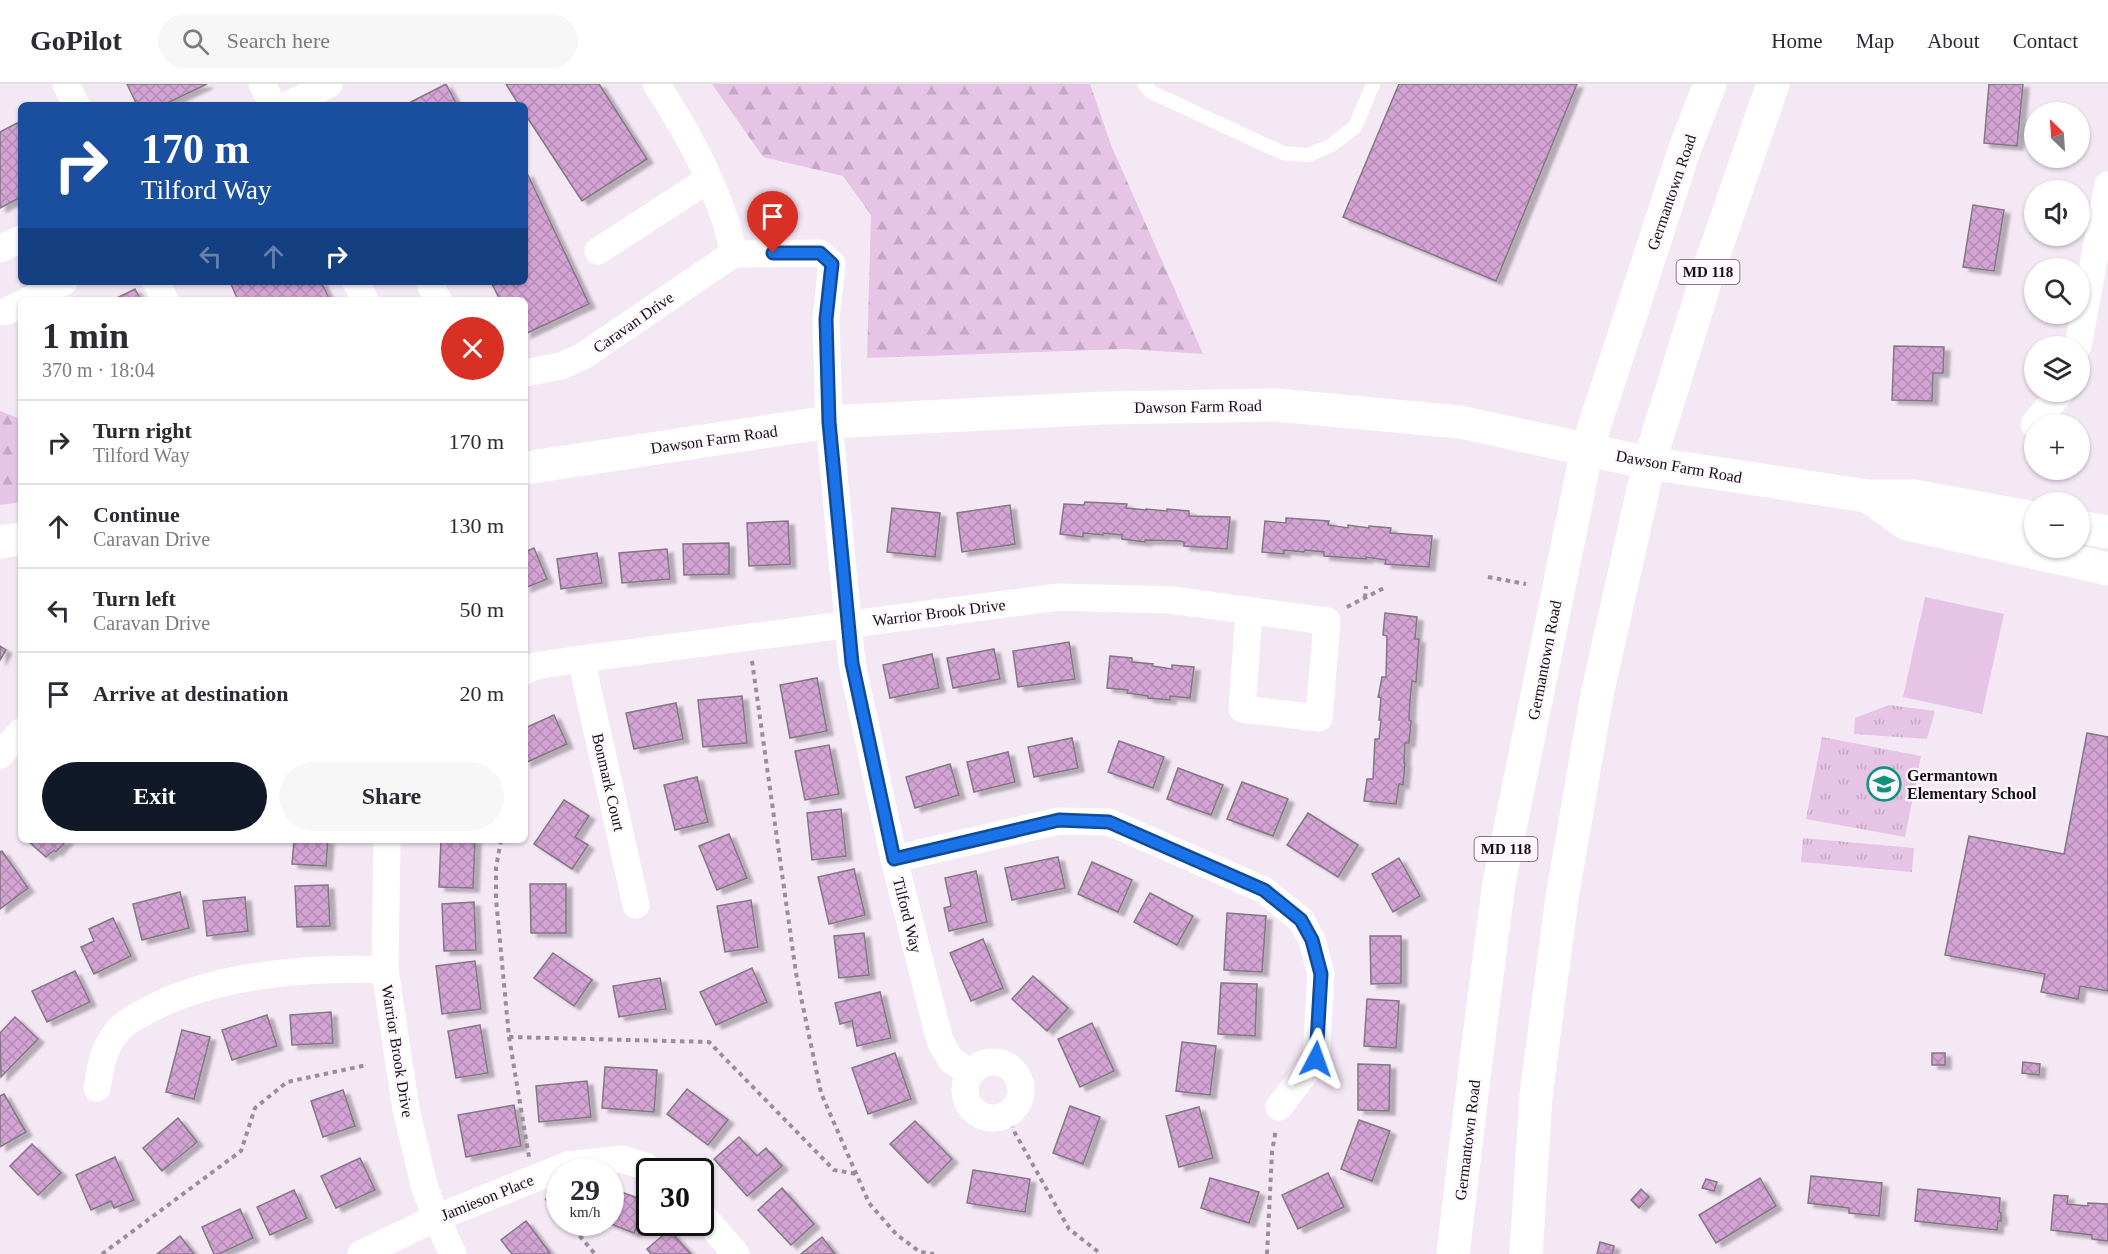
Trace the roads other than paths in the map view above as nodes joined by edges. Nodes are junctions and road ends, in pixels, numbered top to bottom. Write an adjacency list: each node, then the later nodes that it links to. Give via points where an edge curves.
1 (66, 84): 9 (street)
2 (262, 84): 10 (street)
3 (329, 84): 11 (street)
4 (656, 84): 12 (street, via 684,126)
5 (1144, 84): 6 (lane, via 1152,92 1283,153 1308,155 1330,146 1355,127)
6 (1373, 84)
7 (1710, 84): 25 (main road, Germantown Road / MD 118, via 1684,148)
8 (1773, 84): 26 (main road, MD 118, via 1711,263)
9 (75, 102)
10 (271, 102)
11 (294, 102)
12 (709, 178): 16 (street); 17 (street, via 730,232)
13 (2108, 184): 20 (street)
14 (18, 240): 15 (street)
15 (0, 249)
16 (598, 251)
17 (733, 254): 21 (street, Caravan Drive, via 583,356 561,366); 24 (street, via 820,253 832,264 826,319)
18 (58, 285): 19 (street)
19 (35, 297)
20 (2080, 336)
21 (528, 372)
22 (2053, 402): 23 (street)
23 (2043, 414)
24 (829, 422): 25 (main road, Dawson Farm Road, via 1103,408 1276,405 1460,422); 27 (main road, Dawson Farm Road); 36 (street, Tilford Way)
25 (1587, 449): 26 (main road, Dawson Farm Road); 54 (main road, Germantown Road / MD 118, via 1499,883)
26 (1649, 463): 28 (main road, Dawson Farm Road); 55 (main road, MD 118, via 1598,695 1562,898 1536,1096)
27 (528, 468)
28 (1867, 496): 29 (main road, Dawson Farm Road, via 1914,495); 34 (main road, Dawson Farm Road, via 1907,524)
29 (2024, 516)
30 (2090, 529): 31 (main road)
31 (2108, 532)
32 (18, 539): 33 (main road)
33 (0, 542)
34 (2108, 570)
35 (1249, 611): 35 (street, Warrior Brook Drive, via 1327,621 1318,718 1242,709); 36 (street, Warrior Brook Drive, via 1171,600 1059,597)
36 (849, 623): 37 (street, Warrior Brook Drive); 42 (street, Tilford Way, via 852,663)
37 (581, 660): 38 (street, Warrior Brook Drive); 43 (street, Bonmark Court)
38 (528, 670)
39 (18, 735): 40 (street)
40 (0, 755)
41 (387, 843): 44 (street, Warrior Brook Drive)
42 (894, 859): 45 (street, Tilford Way, via 940,1041 951,1060); 47 (street, via 1059,820 1109,822 1264,890 1301,920 1312,940 1321,974 1316,1059)
43 (636, 905)
44 (385, 970): 46 (street, via 255,976 159,1004 117,1031 104,1051); 49 (street, Warrior Brook Drive, via 406,1109)
45 (970, 1073): 45 (street, via 994,1062 1017,1074 1021,1092 1015,1109 998,1118 979,1115 964,1091)
46 (97, 1088)
47 (1279, 1107)
48 (636, 1163): 49 (street, Jamieson Place, via 622,1159 568,1165)
49 (436, 1218): 51 (street, Jamieson Place); 52 (street, Warrior Brook Drive)
50 (714, 1228): 53 (street)
51 (361, 1254)
52 (453, 1254)
53 (736, 1254)
54 (1453, 1254)
55 (1526, 1254)

